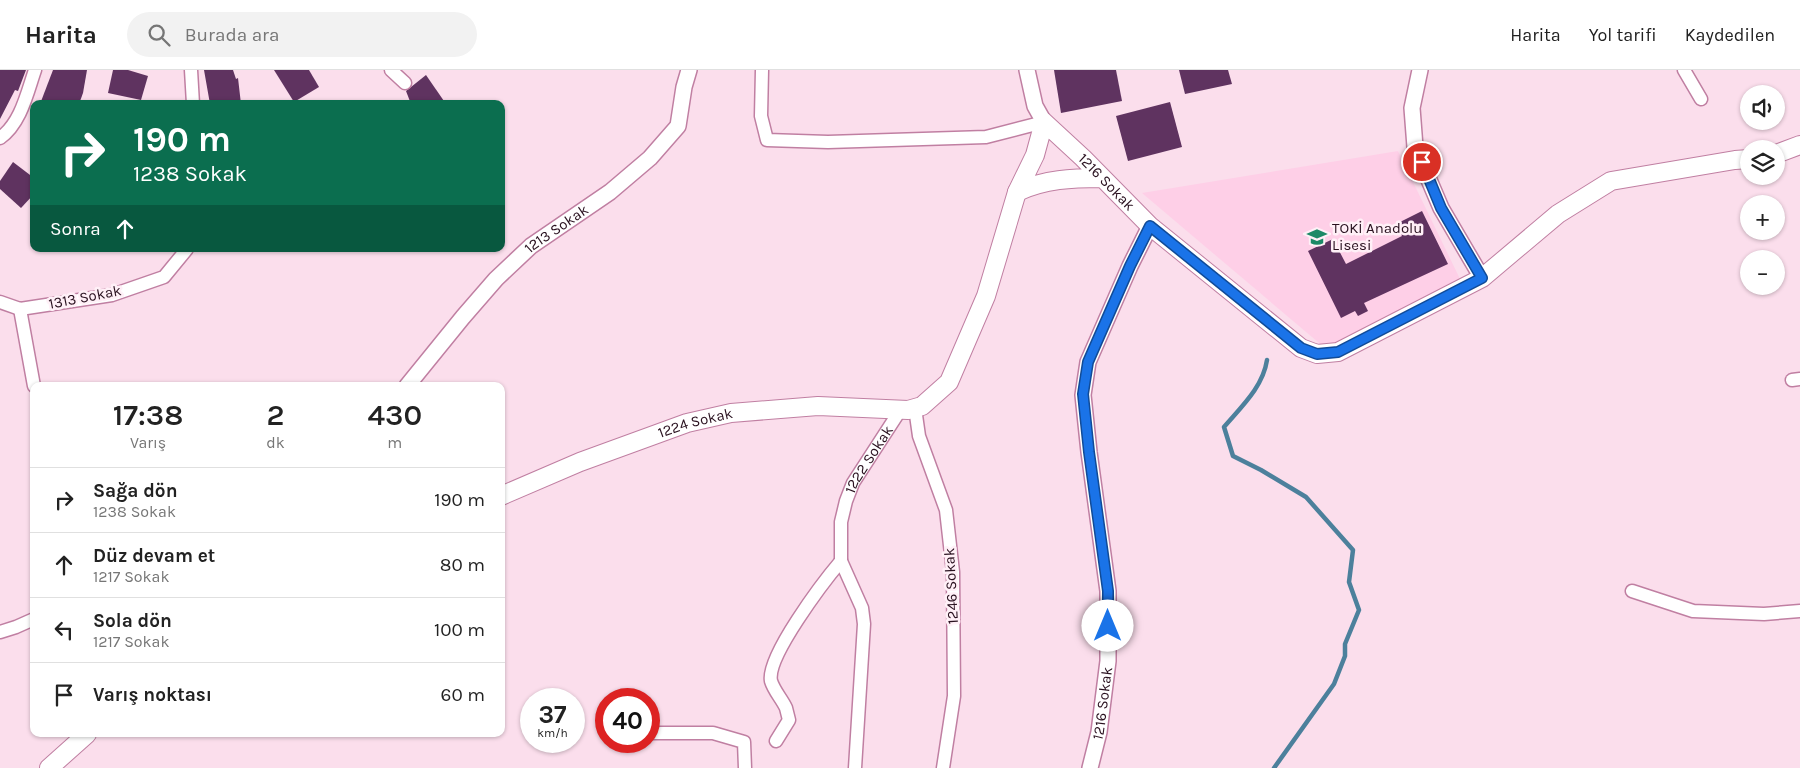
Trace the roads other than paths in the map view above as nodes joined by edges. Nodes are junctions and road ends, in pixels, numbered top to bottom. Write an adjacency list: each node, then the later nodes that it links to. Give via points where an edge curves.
1 (34, 70): 13 (street, via 24,103 9,132)
2 (191, 70): 11 (street)
3 (391, 70): 9 (street)
4 (690, 70): 25 (street, 1213 Sokak, via 678,126 650,158 610,192 531,246 463,316)
5 (762, 70): 12 (street, via 761,116 767,140 828,142 986,137)
6 (1027, 70): 12 (street, 1216 Sokak, via 1035,106)
7 (1420, 70): 21 (street, via 1412,108 1415,147 1441,208)
8 (1684, 70): 10 (street)
9 (405, 83)
10 (1701, 99)
11 (193, 100)
12 (1044, 122): 17 (main road, 1216 Sokak); 18 (main road, 1222 Sokak, via 1035,155)
13 (0, 138)
14 (1800, 145): 15 (main road)
15 (1785, 151)
16 (1740, 160): 21 (main road, via 1611,181 1558,214)
17 (1102, 178): 18 (main road, via 1066,178 1034,184); 19 (main road, 1216 Sokak)
18 (1017, 192): 26 (main road, 1222 Sokak, via 986,296 959,361 948,382 922,406)
19 (1150, 226): 21 (main road, via 1301,348 1317,354 1338,352); 40 (street, 1216 Sokak, via 1088,362 1083,394 1108,591 1108,661 1099,732)
20 (184, 252): 23 (street, 1313 Sokak, via 164,277 112,295)
21 (1482, 278)
22 (0, 302): 23 (street, 1313 Sokak)
23 (20, 309): 24 (street)
24 (33, 382)
25 (410, 382)
26 (908, 409): 27 (main road, 1224 Sokak, via 794,407 731,413 687,422); 28 (street, 1222 Sokak, via 852,483 841,522); 39 (street, 1246 Sokak, via 946,510 953,572 954,696)
27 (505, 494)
28 (841, 561): 35 (street, via 804,610 772,666 771,680 789,720); 38 (street, 1222 Sokak, via 862,608 864,624)
29 (1632, 591): 30 (street, via 1693,611 1764,614)
30 (1800, 611)
31 (30, 621): 32 (street)
32 (0, 632)
33 (660, 734): 37 (street, via 713,733 744,742)
34 (84, 737): 36 (main road)
35 (776, 741)
36 (49, 768)
37 (745, 768)
38 (855, 768)
39 (942, 768)
40 (1090, 768)

